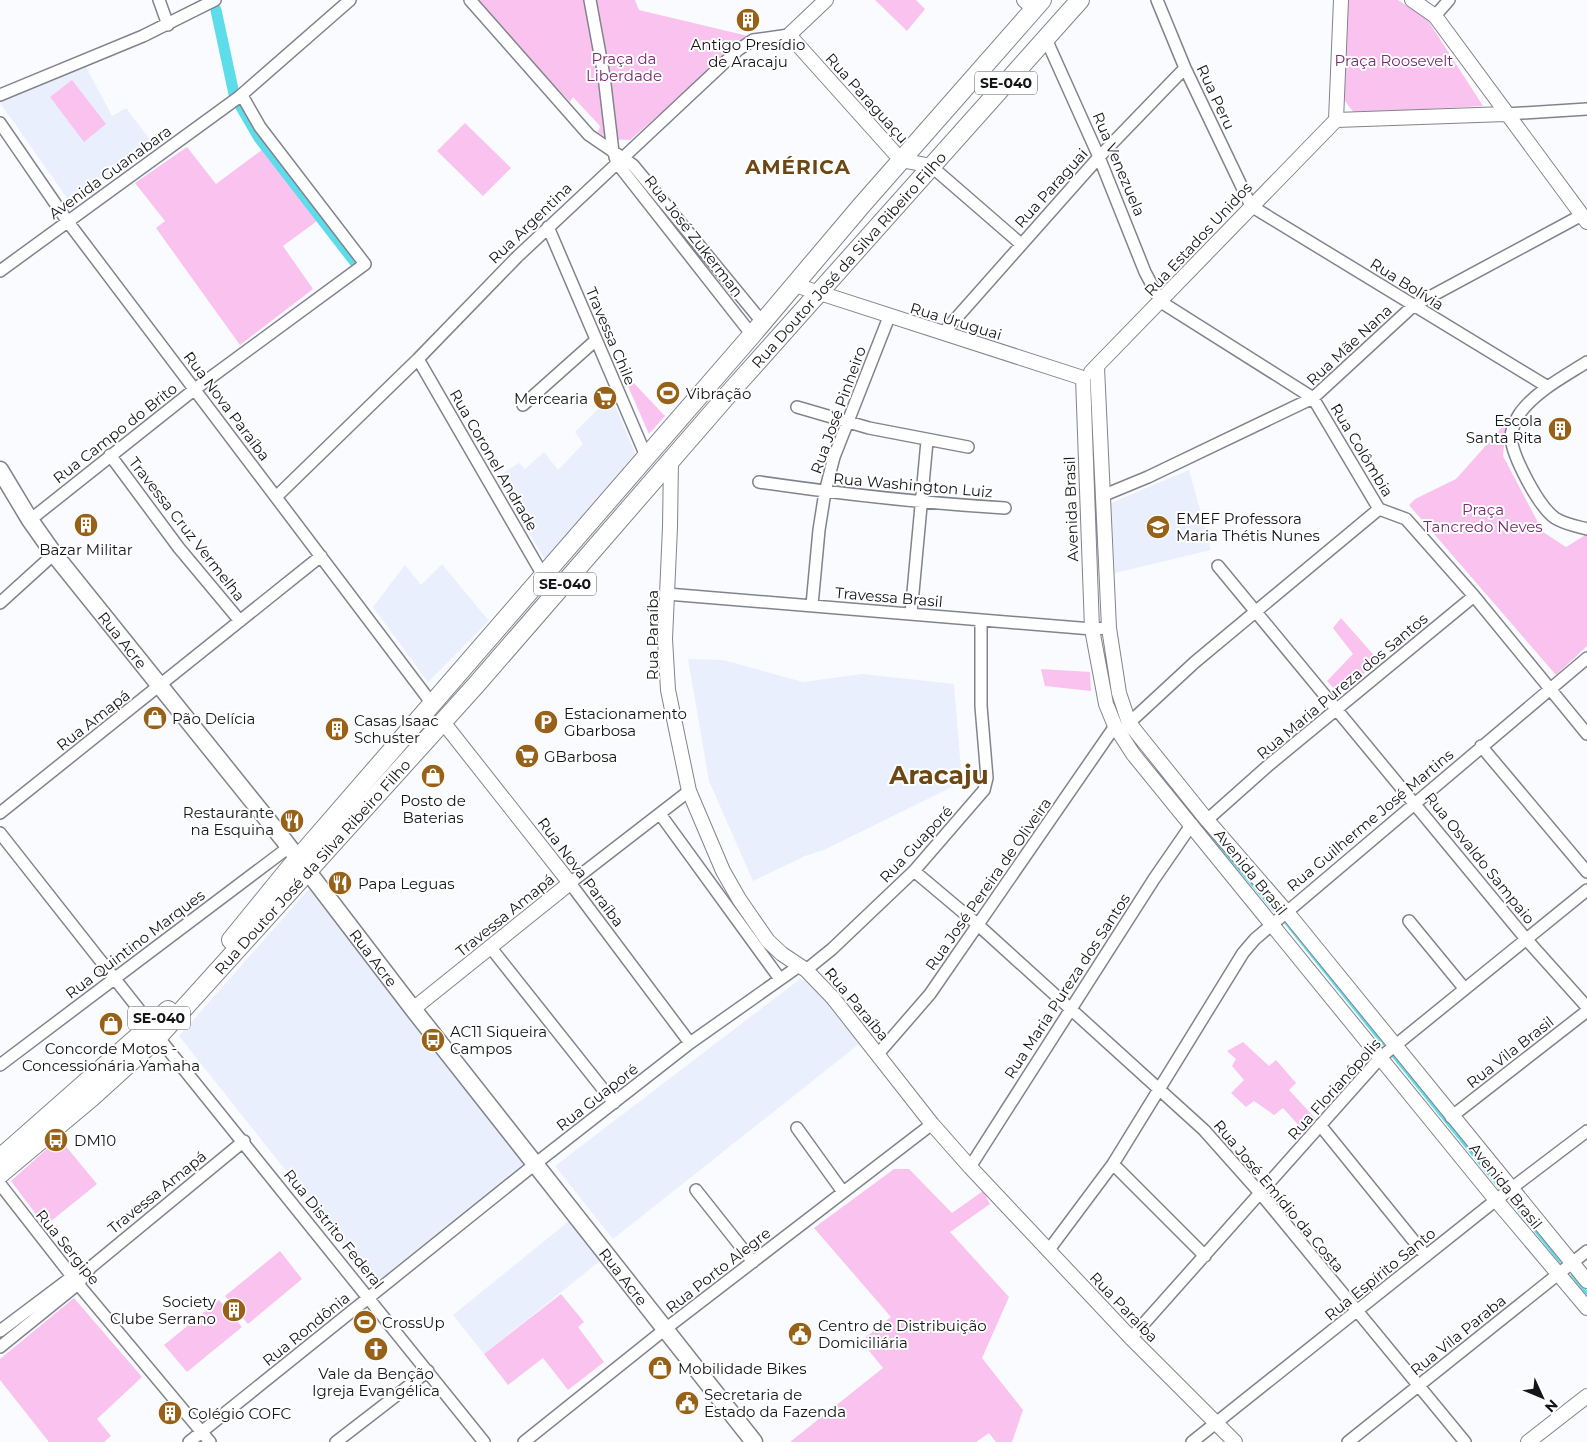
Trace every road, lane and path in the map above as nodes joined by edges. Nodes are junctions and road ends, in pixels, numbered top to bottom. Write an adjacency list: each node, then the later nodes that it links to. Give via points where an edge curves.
1 (160, 0): 14 (street)
2 (215, 0): 14 (street)
3 (350, 0): 19 (street, Avenida Guanabara)
4 (470, 0): 24 (street, Rua José Zukerman, via 589,135)
5 (590, 0): 24 (street)
6 (826, 0): 15 (street)
7 (1080, 0): 16 (main road, Rua Doutor José da Silva Ribeiro Filho / SE-040)
8 (1157, 0): 17 (street, Rua Peru)
9 (1341, 0): 22 (street)
10 (1412, 0): 13 (street)
11 (1449, 0): 13 (street)
12 (1033, 3): 26 (main road, Rua Doutor José da Silva Ribeiro Filho / SE-040)
13 (1435, 16): 21 (street)
14 (168, 25): 18 (street)
15 (789, 34): 24 (street, Rua Argentina, via 753,40 738,50); 26 (street, Rua Paraguaçu)
16 (1046, 39): 25 (street, Rua Venezuela); 27 (main road, Rua Doutor José da Silva Ribeiro Filho / SE-040)
17 (1185, 68): 25 (street, Rua Paraguai); 28 (street, Rua Peru)
18 (0, 95)
19 (241, 98): 30 (street, Avenida Guanabara); 47 (street, Rua Campo do Brito, via 365,264)
20 (1587, 109): 21 (street)
21 (1506, 114): 22 (street); 29 (street)
22 (1336, 120): 28 (street, Rua Estados Unidos)
23 (0, 123): 30 (street, Rua Nova Paraíba)
24 (617, 157): 31 (street, Rua Argentina); 39 (street, Rua José Zukerman)
25 (1099, 157): 32 (street, Rua Paraguai); 36 (street, Rua Venezuela, via 1145,272)
26 (901, 160): 27 (street); 34 (main road, Rua Doutor José da Silva Ribeiro Filho / SE-040)
27 (932, 166): 32 (street); 35 (main road, Rua Doutor José da Silva Ribeiro Filho / SE-040)
28 (1251, 206): 36 (street, Rua Estados Unidos); 37 (street, Rua Bolívia)
29 (1584, 219): 37 (street, Rua Mãe Nana)
30 (68, 222): 33 (street, Avenida Guanabara); 47 (street, Rua Nova Paraíba)
31 (548, 228): 41 (street, Travessa Chile); 42 (street, Rua Argentina)
32 (1022, 244): 40 (street, Rua Paraguai)
33 (0, 272)
34 (795, 285): 35 (street, Rua Uruguai); 39 (main road, Rua Doutor José da Silva Ribeiro Filho / SE-040)
35 (819, 293): 38 (street, Rua Uruguai); 56 (main road, Rua Doutor José da Silva Ribeiro Filho / SE-040)
36 (1161, 302): 44 (street, Rua Estados Unidos); 48 (street, Rua Colômbia)
37 (1413, 306): 46 (street, Rua Bolívia); 48 (street, Rua Mãe Nana)
38 (889, 317): 40 (street, Rua Uruguai); 51 (street, Rua José Pinheiro)
39 (758, 329): 55 (main road, Rua Doutor José da Silva Ribeiro Filho / SE-040)
40 (944, 332): 45 (street, Rua Uruguai)
41 (596, 340): 49 (street); 55 (street, Travessa Chile)
42 (418, 359): 61 (street, Rua Argentina); 70 (street, Rua Coronel Andrade)
43 (1587, 362): 46 (street)
44 (1097, 367): 45 (street, Rua Estados Unidos); 60 (street, Avenida Brasil)
45 (1083, 378): 80 (street, Avenida Brasil)
46 (1548, 387): 66 (street, via 1520,413 1511,436 1520,464 1536,494 1554,517)
47 (194, 389): 54 (street, Rua Campo do Brito); 61 (street, Rua Nova Paraíba)
48 (1313, 398): 60 (street, Rua Mãe Nana); 64 (street, Rua Colômbia)
49 (523, 405)
50 (797, 407): 51 (street)
51 (848, 422): 52 (street); 59 (street, Rua José Pinheiro)
52 (927, 441): 53 (street); 62 (street)
53 (968, 447)
54 (110, 455): 65 (street, Rua Campo do Brito); 78 (street, Travessa Cruz Vermelha, via 179,548)
55 (646, 456): 70 (main road, Rua Doutor José da Silva Ribeiro Filho / SE-040)
56 (671, 461): 71 (street, Rua Paraíba); 86 (main road, Rua Doutor José da Silva Ribeiro Filho / SE-040)
57 (0, 470): 65 (main road, Rua Acre)
58 (760, 482): 59 (street, Rua Washington Luiz)
59 (825, 492): 62 (street, Rua Washington Luiz); 74 (street, Rua José Pinheiro)
60 (1102, 496): 79 (street, Avenida Brasil)
61 (276, 497): 68 (street, Rua Nova Paraíba)
62 (921, 502): 63 (street, Rua Washington Luiz); 76 (street)
63 (1005, 508)
64 (1379, 509): 72 (street, Rua Colômbia, via 1406,519); 75 (street, Rua José Pereira de Oliveira)
65 (30, 520): 67 (main road, Rua Acre)
66 (1587, 529)
67 (54, 554): 73 (street); 82 (main road, Rua Acre)
68 (321, 556): 78 (street, Rua Amapá); 84 (street, Rua Nova Paraíba)
69 (1218, 566): 75 (street, Rua Osvaldo Sampaio)
70 (544, 577): 84 (main road, Rua Doutor José da Silva Ribeiro Filho / SE-040)
71 (667, 594): 74 (street, Travessa Brasil); 90 (street, Rua Paraíba, via 668,690)
72 (1474, 596): 83 (street, Rua Colômbia); 85 (street, Rua Maria Pureza dos Santos)
73 (0, 603)
74 (812, 605): 76 (street, Travessa Brasil)
75 (1256, 610): 85 (street, Rua Osvaldo Sampaio); 87 (street, Rua José Pereira de Oliveira)
76 (911, 614): 77 (street, Travessa Brasil)
77 (981, 620): 80 (street, Travessa Brasil); 98 (street, Rua Guaporé, via 981,706 986,784 980,797)
78 (240, 622): 82 (street, Rua Amapá)
79 (1109, 628): 80 (street, Travessa Brasil); 87 (street, Avenida Brasil)
80 (1092, 629): 87 (street, Avenida Brasil, via 1106,704)
81 (1587, 658): 83 (street, Rua Guilherme José Martins)
82 (160, 685): 92 (street, Rua Amapá); 97 (main road, Rua Acre)
83 (1550, 688): 88 (street, Rua Colômbia); 89 (street, Rua Guilherme José Martins)
84 (432, 705): 97 (main road, Rua Doutor José da Silva Ribeiro Filho / SE-040)
85 (1337, 708): 91 (street, Rua Osvaldo Sampaio); 94 (street, Rua Maria Pureza dos Santos)
86 (443, 722): 97 (main road, Rua Doutor José da Silva Ribeiro Filho / SE-040); 100 (street, Rua Nova Paraíba)
87 (1122, 725): 94 (street, Avenida Brasil); 95 (street, Avenida Brasil, via 1134,754); 105 (street, Rua José Pereira de Oliveira)
88 (1587, 734)
89 (1481, 746): 91 (street, Rua Guilherme José Martins); 99 (street)
90 (689, 791): 93 (street, Travessa Amapá); 108 (street, Rua Paraíba, via 723,871 739,899 768,941)
91 (1415, 802): 102 (street, Rua Guilherme José Martins); 106 (street, Rua Osvaldo Sampaio)
92 (0, 813)
93 (660, 814): 100 (street, Travessa Amapá); 110 (street)
94 (1207, 820): 102 (street, Avenida Brasil)
95 (1192, 824): 104 (street, Avenida Brasil); 114 (street, Rua Maria Pureza dos Santos)
96 (0, 833): 109 (street, Rua Distrito Federal)
97 (299, 860): 109 (street, Rua Quintino Marques); 113 (main road, Rua Acre); 116 (main road, Rua Doutor José da Silva Ribeiro Filho / SE-040)
98 (914, 871): 105 (street, Rua José Emídio da Costa); 108 (street, Rua Guaporé, via 832,949)
99 (1587, 872)
100 (570, 883): 107 (street, Travessa Amapá); 117 (street, Rua Nova Paraíba)
101 (1587, 890): 106 (street, Rua Florianópolis)
102 (1286, 911): 104 (street, Rua Guilherme José Martins); 118 (street, Avenida Brasil)
103 (1409, 921): 111 (street)
104 (1272, 922): 120 (street, Avenida Brasil); 122 (street, Rua Guilherme José Martins, via 1243,953)
105 (977, 924): 114 (street, Rua José Emídio da Costa); 119 (street, Rua José Pereira de Oliveira, via 930,994)
106 (1526, 939): 111 (street, Rua Florianópolis); 112 (street, Rua Osvaldo Sampaio)
107 (491, 948): 113 (street, Travessa Amapá); 123 (street)
108 (803, 968): 110 (street, Rua Guaporé); 119 (street, Rua Paraíba, via 833,998)
109 (115, 978): 116 (street, Rua Distrito Federal); 121 (street, Rua Quintino Marques)
110 (780, 979): 117 (street, Rua Guaporé)
111 (1464, 988): 118 (street, Rua Florianópolis)
112 (1587, 1007)
113 (413, 1009): 131 (main road, Rua Acre)
114 (1069, 1010): 122 (street, Rua José Emídio da Costa); 133 (street, Rua Maria Pureza dos Santos)
115 (1587, 1011): 124 (street, Rua Vila Brasil)
116 (155, 1031): 129 (street, Rua Distrito Federal); 130 (main road, Rua Doutor José da Silva Ribeiro Filho / SE-040); 134 (main road, Rua Doutor José da Silva Ribeiro Filho / SE-040, via 92,1098)
117 (690, 1043): 123 (street, Rua Guaporé)
118 (1395, 1045): 120 (street, Rua Florianópolis); 124 (street, Avenida Brasil)
119 (878, 1054): 125 (street, Rua Paraíba)
120 (1382, 1057): 126 (street, Rua Florianópolis); 140 (street, Avenida Brasil)
121 (0, 1065)
122 (1159, 1086): 132 (street, Rua Guilherme José Martins); 139 (street, Rua José Emídio da Costa, via 1224,1151)
123 (614, 1103): 131 (street, Rua Guaporé)
124 (1452, 1117): 137 (street, Avenida Brasil)
125 (932, 1124): 133 (street, Rua Paraíba); 138 (street, Rua Porto Alegre)
126 (1320, 1125): 139 (street, Rua Florianópolis); 144 (street)
127 (797, 1128): 138 (street)
128 (1587, 1131): 137 (street, Rua Espírito Santo)
129 (244, 1141): 148 (street, Travessa Amapá); 150 (street, Rua Distrito Federal)
130 (0, 1158)
131 (535, 1164): 150 (street, Rua Rondônia); 153 (main road, Rua Acre)
132 (1113, 1164): 141 (street, Rua Guilherme José Martins); 143 (street)
133 (970, 1167): 141 (street, Rua Paraíba)
134 (0, 1174)
135 (0, 1184): 148 (street, Rua Sergipe)
136 (696, 1190): 145 (street)
137 (1511, 1190): 140 (street, Rua Espírito Santo); 146 (street, Avenida Brasil)
138 (843, 1192): 145 (street, Rua Porto Alegre)
139 (1261, 1194): 143 (street, Rua Florianópolis); 152 (street, Rua José Emídio da Costa)
140 (1496, 1200): 144 (street, Rua Espírito Santo); 147 (street, Avenida Brasil)
141 (1048, 1251): 155 (street, Rua Paraíba)
142 (1587, 1251): 146 (street, Rua Vila Paraba)
143 (1206, 1256): 155 (street, Rua Florianópolis)
144 (1426, 1256): 152 (street, Rua Espírito Santo)
145 (752, 1262): 153 (street, Rua Porto Alegre)
146 (1572, 1263): 147 (street, Rua Vila Paraba); 149 (street, Avenida Brasil)
147 (1558, 1274): 151 (street, Avenida Brasil); 158 (street, Rua Vila Paraba)
148 (75, 1280): 154 (street, Travessa Amapá); 156 (street, Travessa Amapá); 161 (street, Rua Sergipe)
149 (1587, 1281)
150 (369, 1297): 157 (street, Rua Distrito Federal); 161 (street, Rua Rondônia)
151 (1587, 1308)
152 (1358, 1312): 158 (street, Rua José Emídio da Costa); 160 (street, Rua Espírito Santo)
153 (664, 1330): 166 (street, Rua Porto Alegre); 167 (main road, Rua Acre)
154 (0, 1331)
155 (1131, 1338): 160 (street, Rua Paraíba)
156 (0, 1346)
157 (428, 1371): 164 (street); 165 (street, Rua Distrito Federal)
158 (1419, 1386): 170 (street, Rua Vila Paraba); 171 (street, Rua José Emídio da Costa)
159 (1587, 1396): 172 (street)
160 (1217, 1424): 168 (street, Rua Espírito Santo); 169 (street, Rua Paraíba)
161 (202, 1431): 162 (street, Rua Rondônia); 163 (street, Rua Sergipe)
162 (189, 1442)
163 (210, 1442)
164 (336, 1442)
165 (484, 1442)
166 (524, 1442)
167 (754, 1442)
168 (1192, 1442)
169 (1235, 1442)
170 (1348, 1442)
171 (1465, 1442)
172 (1528, 1442)

